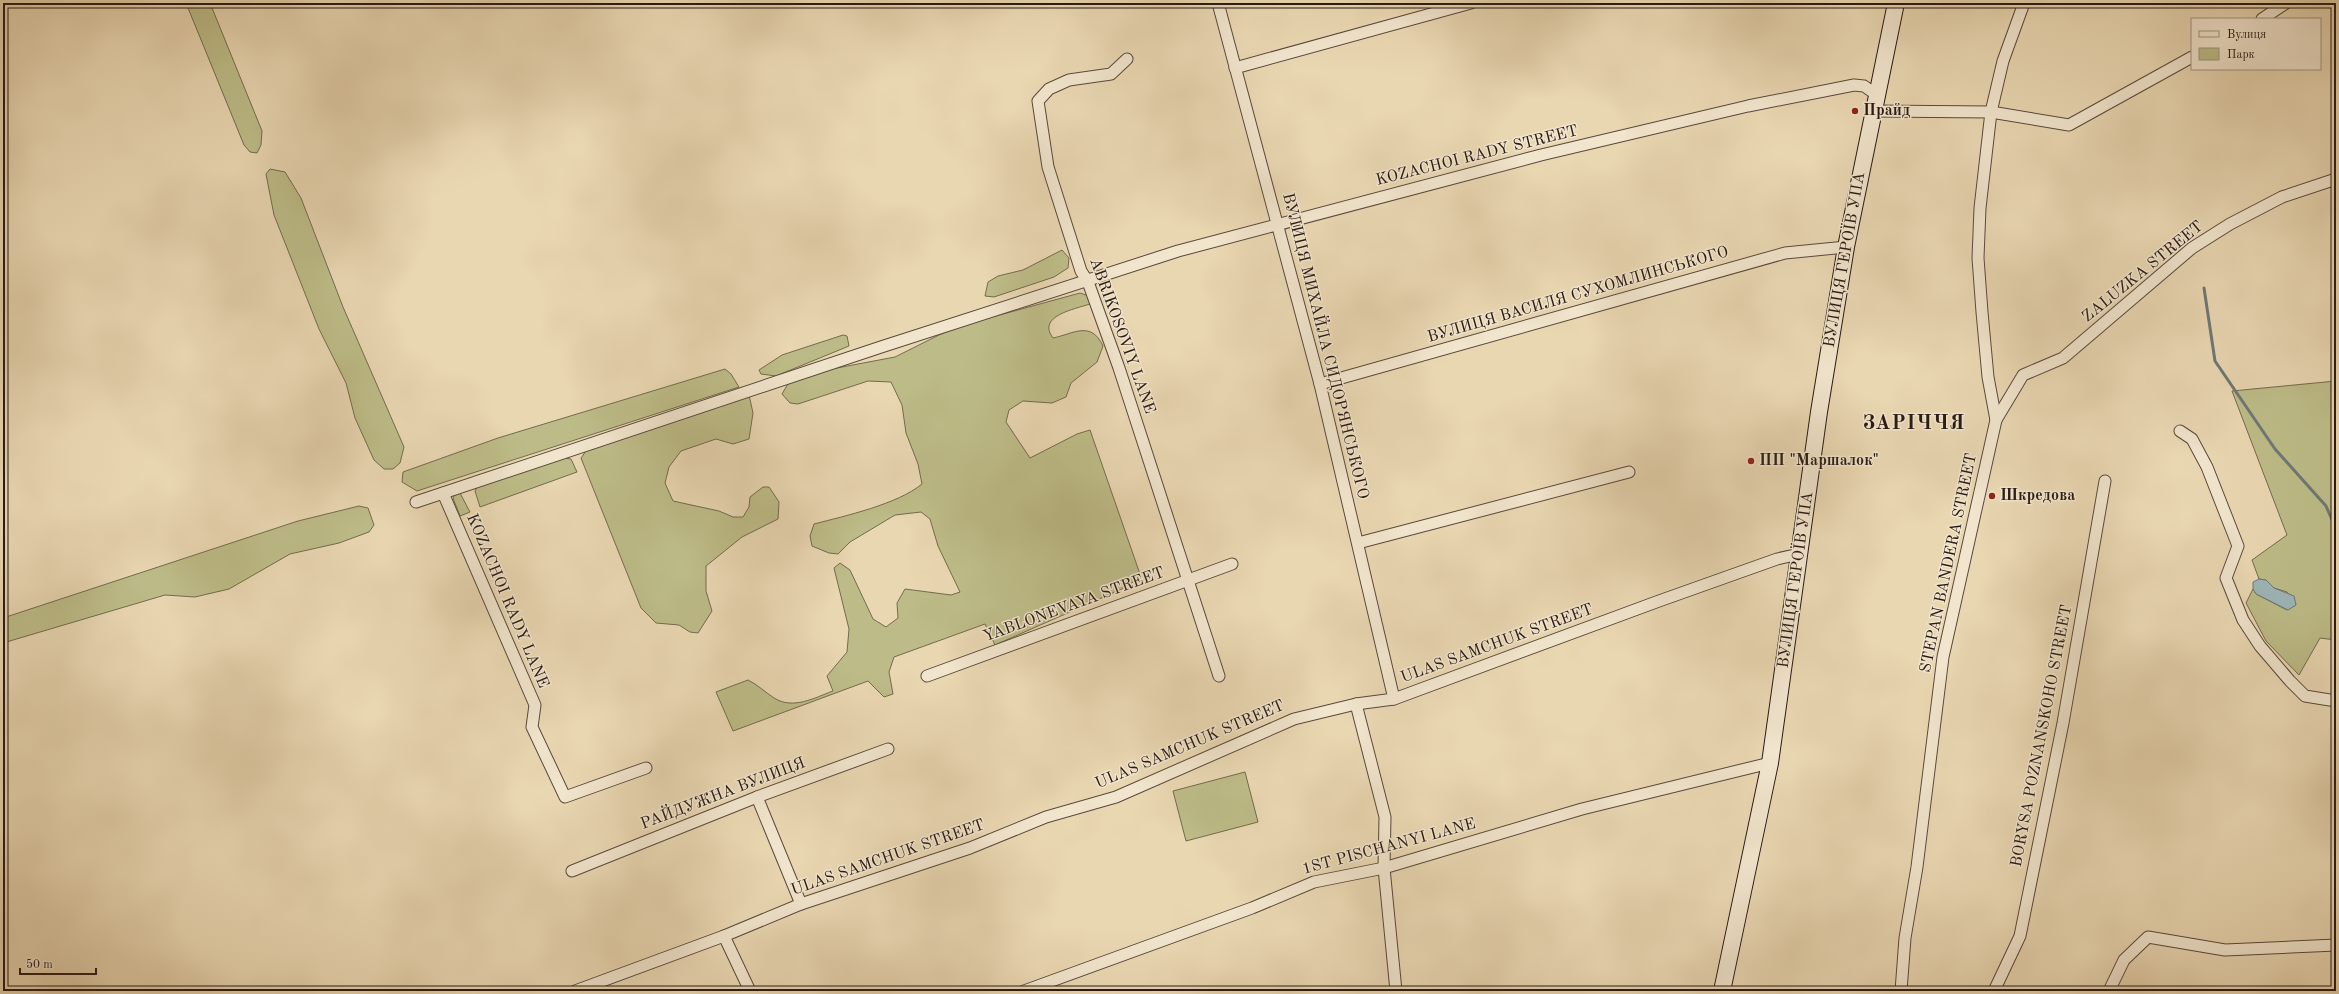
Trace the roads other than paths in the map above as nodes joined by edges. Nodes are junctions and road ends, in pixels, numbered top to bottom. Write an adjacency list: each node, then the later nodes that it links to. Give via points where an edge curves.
1 (1218, 3): 9 (street, ВУЛИЦЯ МИХАЙЛА СИДОРЯНСЬКОГО)
2 (1471, 3): 9 (street)
3 (1896, 3): 10 (street, ВУЛИЦЯ ГЕРОЇВ УПА)
4 (2024, 3): 12 (street, STEPAN BANDERA STREET, via 2003,61)
5 (2286, 3): 6 (street)
6 (2264, 18)
7 (2191, 58): 12 (street, via 2068,125)
8 (1127, 59): 16 (street, ABRIKOSOVIY LANE, via 1111,74 1069,80 1049,89 1038,102 1048,166 1081,271)
9 (1235, 68): 14 (street, ВУЛИЦЯ МИХАЙЛА СИДОРЯНСЬКОГО)
10 (1877, 95): 11 (street, ВУЛИЦЯ ГЕРОЇВ УПА); 14 (street, KOZACHOI RADY STREET, via 1864,86 1854,85 1748,106 1541,155)
11 (1873, 111): 12 (street); 15 (street, ВУЛИЦЯ ГЕРОЇВ УПА)
12 (1991, 112): 18 (street, STEPAN BANDERA STREET, via 1980,208 1978,258 1988,377)
13 (2336, 179): 18 (street, ZALUZKA STREET, via 2282,197 2230,224 2192,248 2063,358 2023,375)
14 (1277, 225): 16 (street, KOZACHOI RADY STREET, via 1178,251); 17 (street, ВУЛИЦЯ МИХАЙЛА СИДОРЯНСЬКОГО)
15 (1846, 247): 17 (street, ВУЛИЦЯ ВАСИЛЯ СУХОМЛИНСЬКОГО, via 1785,253); 25 (street, ВУЛИЦЯ ГЕРОЇВ УПА)
16 (1088, 282): 22 (street, KOZACHOI RADY STREET, via 888,344); 27 (street, ABRIKOSOVIY LANE, via 1119,368)
17 (1320, 384): 24 (street, ВУЛИЦЯ МИХАЙЛА СИДОРЯНСЬКОГО)
18 (1996, 420): 47 (street, STEPAN BANDERA STREET, via 1943,656 1917,867 1905,938)
19 (2180, 431): 31 (street, via 2192,439 2207,467 2238,546 2226,578 2243,620 2260,646 2305,696)
20 (1629, 472): 24 (street)
21 (2105, 481): 48 (street, BORYSA POZNANSKOHO STREET, via 2063,723 2020,936)
22 (443, 493): 23 (street, KOZACHOI RADY STREET); 35 (street, KOZACHOI RADY LANE, via 535,705 532,727 565,797)
23 (416, 502)
24 (1358, 543): 30 (street, ВУЛИЦЯ МИХАЙЛА СИДОРЯНСЬКОГО)
25 (1799, 554): 30 (street, ULAS SAMCHUK STREET, via 1777,559 1658,601); 34 (street, ВУЛИЦЯ ГЕРОЇВ УПА)
26 (1232, 564): 27 (street, YABLONEVAYA STREET)
27 (1187, 580): 28 (street, YABLONEVAYA STREET); 29 (street, ABRIKOSOVIY LANE)
28 (927, 676)
29 (1219, 676)
30 (1394, 699): 32 (street, ULAS SAMCHUK STREET)
31 (2336, 701)
32 (1356, 704): 37 (street, via 1386,817); 39 (street, ULAS SAMCHUK STREET, via 1294,719 1116,797 1046,817 970,848)
33 (888, 749): 36 (street, РАЙДУЖНА ВУЛИЦЯ)
34 (1770, 763): 37 (street, 1ST PISCHANYI LANE, via 1582,808); 46 (street, ВУЛИЦЯ ГЕРОЇВ УПА)
35 (646, 768)
36 (757, 797): 38 (street, РАЙДУЖНА ВУЛИЦЯ); 39 (street)
37 (1384, 868): 44 (street, 1ST PISCHANYI LANE, via 1314,882 1252,908); 45 (street)
38 (572, 871)
39 (801, 904): 40 (street, ULAS SAMCHUK STREET)
40 (724, 936): 42 (street, ULAS SAMCHUK STREET); 43 (street)
41 (2336, 945): 49 (street, via 2225,950 2148,937 2124,960)
42 (575, 991)
43 (750, 991)
44 (1024, 991)
45 (1396, 991)
46 (1722, 991)
47 (1901, 991)
48 (1994, 991)
49 (2109, 991)

